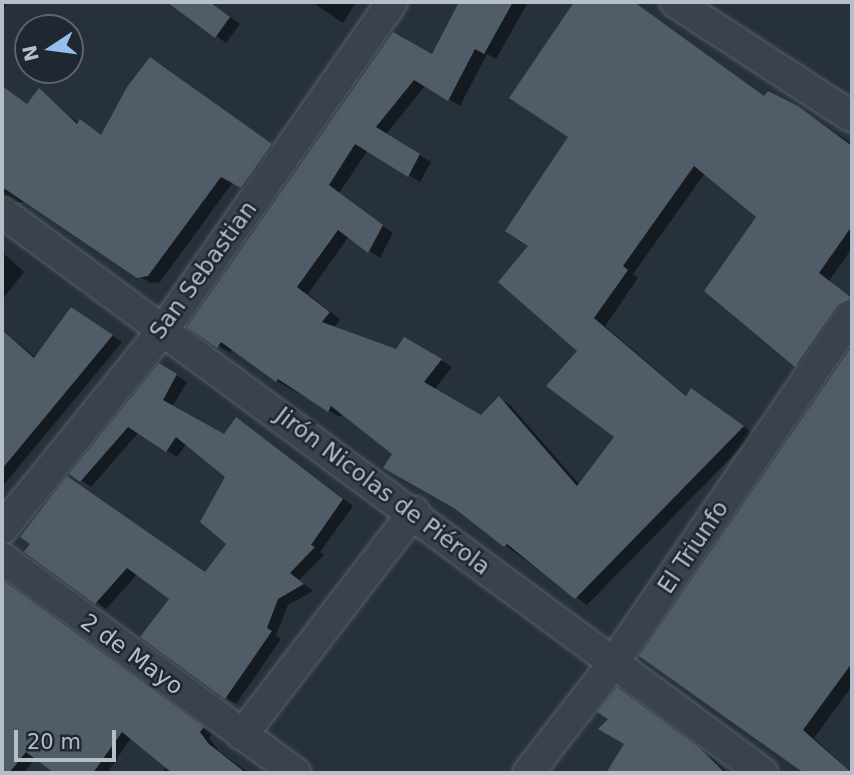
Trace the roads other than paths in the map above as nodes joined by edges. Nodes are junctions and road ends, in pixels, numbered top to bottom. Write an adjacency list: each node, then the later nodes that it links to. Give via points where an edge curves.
1 (392, 2): 6 (street, San Sebastian)
2 (675, 2): 3 (street)
3 (852, 117)
4 (2, 212): 6 (street, Jirón Nicolas de Piérola)
5 (852, 315): 10 (street, El Triunfo)
6 (164, 329): 7 (street, Jirón Nicolas de Piérola); 8 (street, San Sebastian)
7 (414, 512): 10 (street, Jirón Nicolas de Piérola); 11 (street)
8 (2, 529)
9 (2, 558): 11 (street, 2 de Mayo)
10 (612, 666): 13 (street, El Triunfo); 14 (street, Jirón Nicolas de Piérola)
11 (242, 735): 12 (street, 2 de Mayo)
12 (296, 773)
13 (528, 773)
14 (763, 773)

